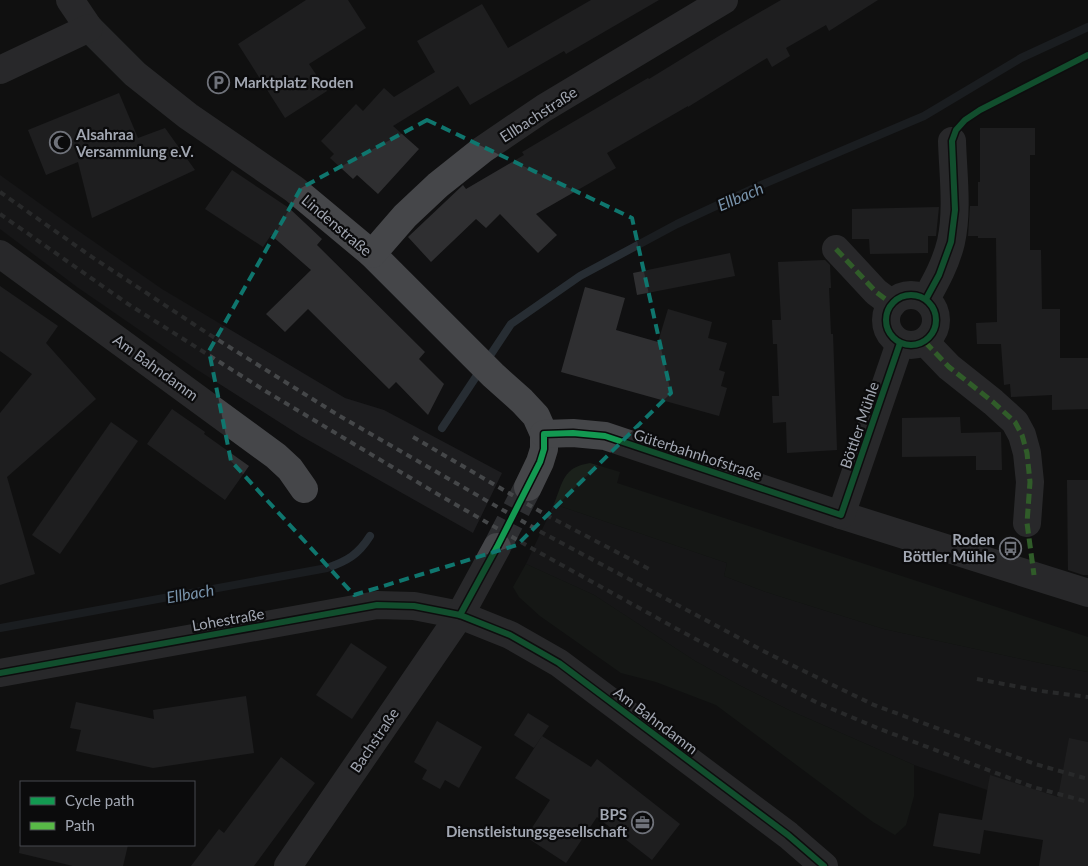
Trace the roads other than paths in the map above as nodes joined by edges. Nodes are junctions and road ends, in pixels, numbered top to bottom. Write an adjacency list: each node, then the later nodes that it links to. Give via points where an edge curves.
1 (70, 0): 3 (street, Lindenstraße)
2 (724, 0): 8 (street, Ellbachstraße, via 544,108 482,150 438,185)
3 (89, 28): 4 (street); 8 (street, Lindenstraße, via 135,74 188,116 294,189)
4 (0, 70)
5 (952, 141): 9 (street, via 955,210 951,242)
6 (836, 249): 10 (street, via 876,292)
7 (0, 254): 14 (street, Am Bahndamm, via 276,456)
8 (372, 254): 12 (street, Lindenstraße, via 522,401 536,416)
9 (926, 299): 10 (street, via 908,295); 11 (street, Böttler Mühle, via 936,312 936,329 932,336)
10 (892, 304): 11 (street, via 886,318 889,333 894,339)
11 (913, 343): 15 (street, Böttler Mühle); 16 (street, via 949,367 1015,422 1027,453 1030,482)
12 (544, 434): 13 (street, via 544,449); 15 (street, Güterbahnhofstraße, via 573,432 605,436)
13 (528, 487)
14 (304, 489)
15 (841, 515): 18 (street, Güterbahnhofstraße)
16 (1027, 523)
17 (497, 547): 19 (street)
18 (1088, 593)
19 (460, 615): 20 (street, Lohestraße, via 414,606 378,605); 21 (street, Bachstraße); 22 (street, Am Bahndamm, via 510,635 559,663 788,835)
20 (0, 672)
21 (288, 866)
22 (824, 866)

